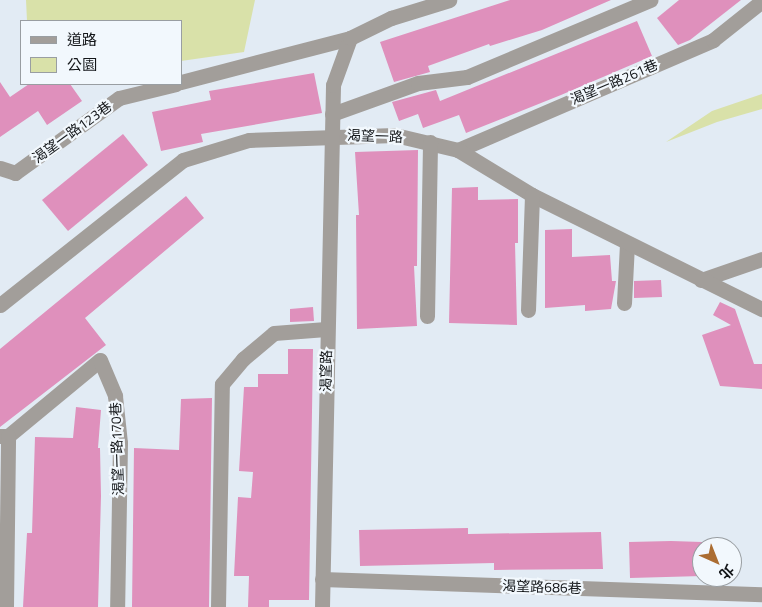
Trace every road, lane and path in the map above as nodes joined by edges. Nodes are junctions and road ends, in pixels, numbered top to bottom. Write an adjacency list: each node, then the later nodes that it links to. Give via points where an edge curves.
1 (449, 0): 4 (street, via 391,18)
2 (650, 0): 7 (street, via 468,77 418,83)
3 (762, 1): 10 (street, 渴望一路261巷, via 712,40)
4 (350, 38): 5 (street); 7 (street, via 333,85)
5 (182, 82)
6 (172, 85): 11 (street, 渴望一路123巷, via 119,98 15,173)
7 (332, 114): 8 (street)
8 (332, 135): 9 (street, 渴望一路, via 395,134); 17 (street, 渴望一路, via 249,140 183,160); 21 (street, 渴望路)
9 (430, 142): 10 (street, 渴望一路); 20 (street)
10 (458, 150): 12 (street, 渴望一路)
11 (0, 168)
12 (532, 195): 13 (street, 渴望一路); 19 (street)
13 (627, 243): 15 (street, 渴望一路); 16 (street)
14 (762, 259): 15 (street)
15 (701, 280): 18 (street, 渴望一路)
16 (624, 304)
17 (0, 305)
18 (762, 309)
19 (528, 310)
20 (427, 316)
21 (326, 329): 23 (street, 渴望路); 27 (street, via 274,333 243,359 222,384)
22 (4, 436): 25 (street, via 9,526); 26 (street, 渴望一路170巷, via 100,360 115,396 120,443)
23 (322, 580): 24 (street, 渴望路686巷); 28 (street, 渴望路)
24 (762, 594)
25 (6, 607)
26 (117, 607)
27 (218, 607)
28 (322, 607)

